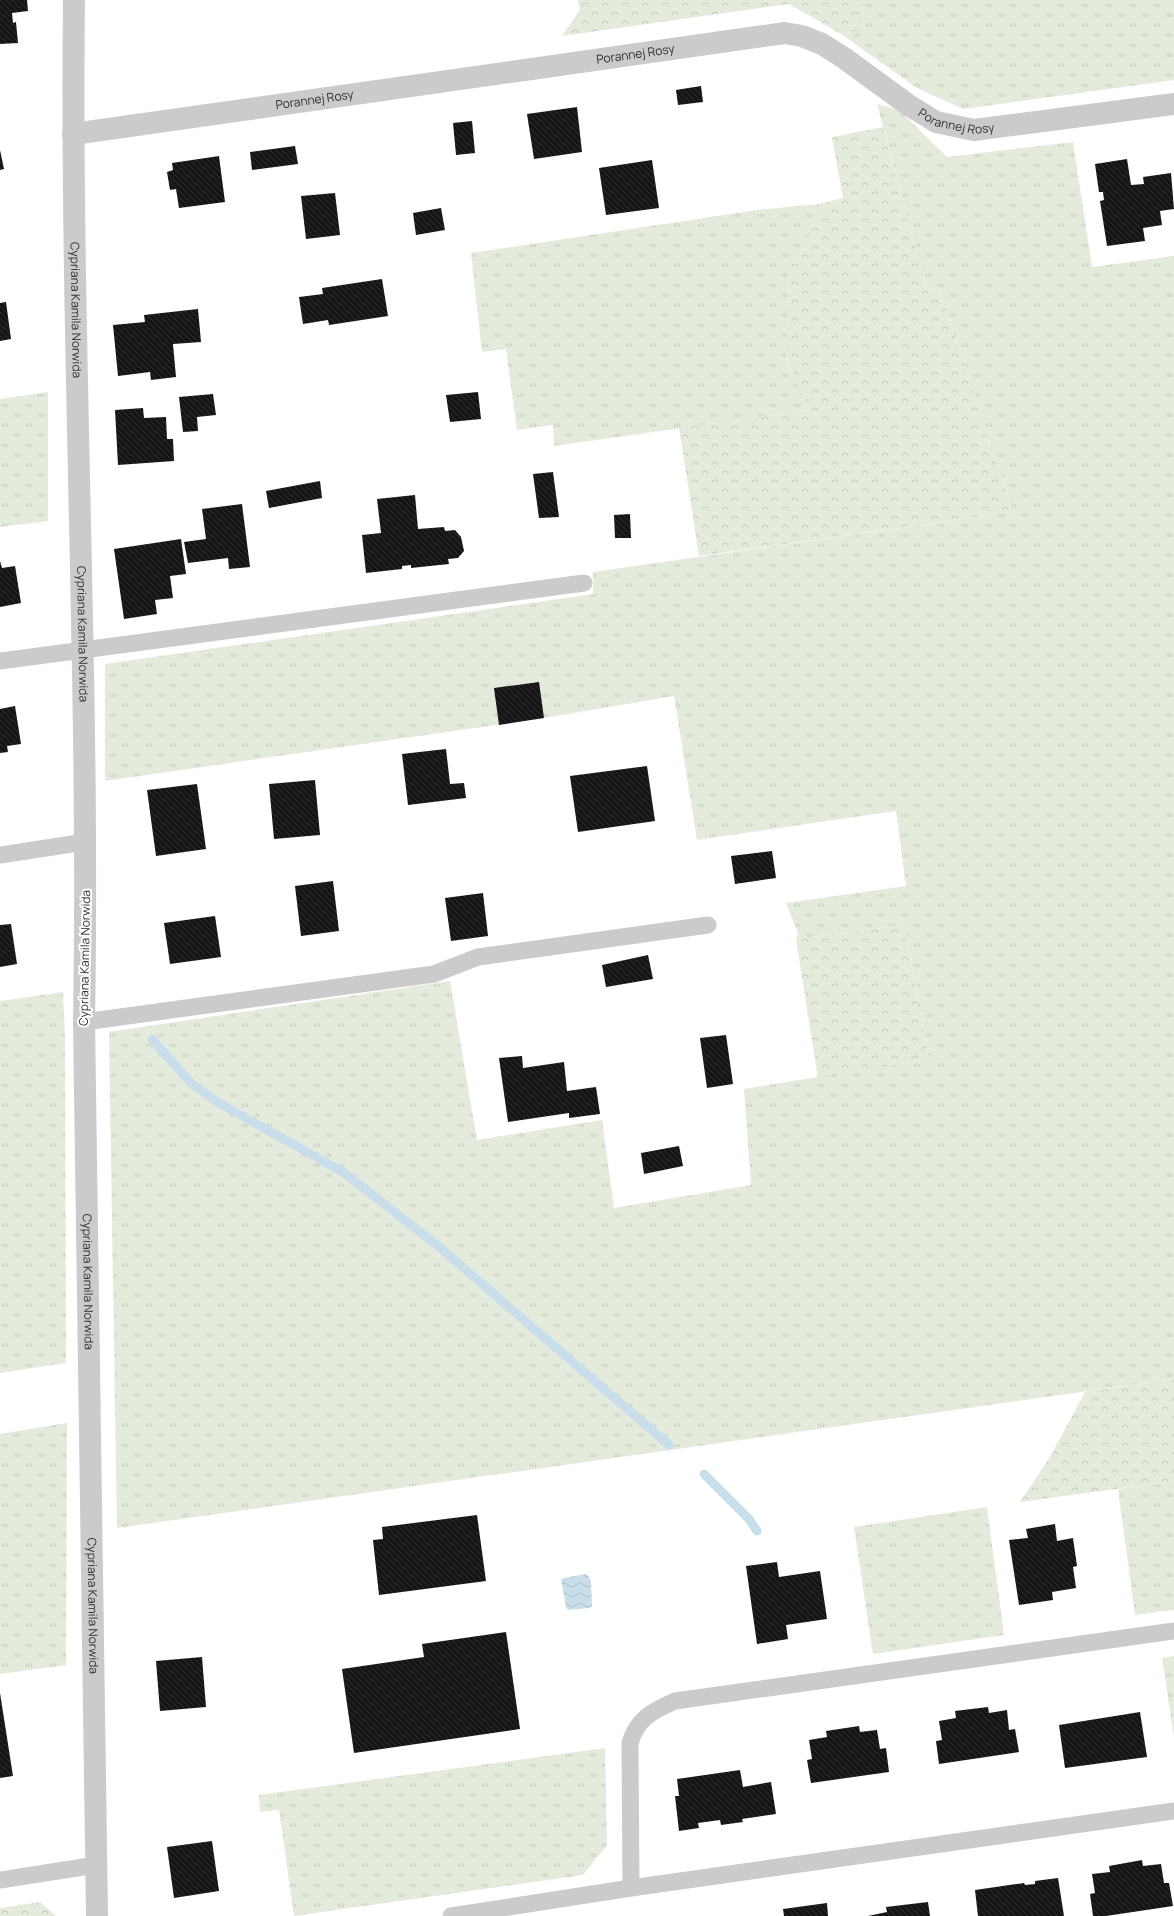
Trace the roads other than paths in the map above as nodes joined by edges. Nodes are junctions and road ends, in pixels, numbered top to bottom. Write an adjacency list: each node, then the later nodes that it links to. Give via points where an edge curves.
1 (74, 0): 3 (street, Cypriana Kamila Norwida)
2 (1174, 104): 3 (street, Porannej Rosy, via 974,130 936,122 822,44 785,33)
3 (73, 134): 5 (street, Cypriana Kamila Norwida)
4 (584, 583): 5 (lane)
5 (84, 650): 6 (lane); 7 (street, Cypriana Kamila Norwida)
6 (0, 661)
7 (85, 842): 8 (lane); 10 (street, Cypriana Kamila Norwida)
8 (0, 855)
9 (708, 925): 10 (lane, via 478,958 434,974)
10 (84, 1022): 13 (street, Cypriana Kamila Norwida)
11 (1174, 1631): 15 (lane, via 675,1701 659,1708 644,1718 634,1731 630,1743)
12 (1174, 1811): 15 (lane)
13 (96, 1865): 14 (lane); 16 (street, Cypriana Kamila Norwida)
14 (0, 1880)
15 (631, 1888): 17 (lane)
16 (97, 1916)
17 (451, 1916)

